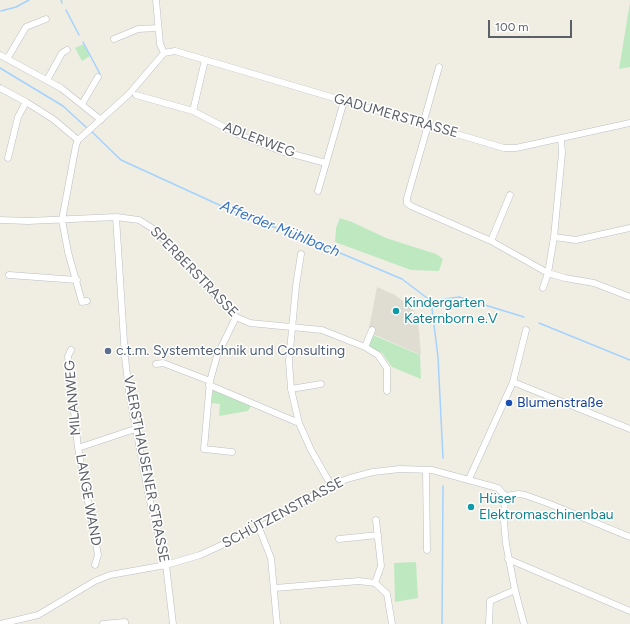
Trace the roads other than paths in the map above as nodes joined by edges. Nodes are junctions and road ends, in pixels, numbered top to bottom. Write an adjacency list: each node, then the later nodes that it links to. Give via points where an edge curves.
1 (156, 0): 3 (street)
2 (46, 19): 8 (street, via 26,27)
3 (158, 28): 4 (street, via 138,29); 6 (street)
4 (114, 39)
5 (67, 50): 12 (street, via 62,53)
6 (164, 53): 9 (street, GADUMERSTRASSE, via 175,51); 19 (street, via 129,94)
7 (0, 55): 8 (street)
8 (7, 59): 12 (street)
9 (205, 60): 15 (street, GADUMERSTRASSE); 18 (street)
10 (439, 67): 21 (street)
11 (98, 77): 17 (street)
12 (47, 80): 17 (street)
13 (0, 88): 16 (street)
14 (136, 95): 18 (street, ADLERWEG)
15 (344, 101): 21 (street, GADUMERSTRASSE); 25 (street)
16 (26, 102): 23 (street, via 53,119); 24 (street, via 18,117)
17 (82, 104): 19 (street)
18 (193, 111): 25 (street, ADLERWEG, via 237,134 281,151)
19 (101, 120): 23 (street)
20 (630, 123): 22 (street, GADUMERSTRASSE)
21 (426, 125): 22 (street, GADUMERSTRASSE, via 509,148); 33 (street, via 407,202 410,206)
22 (562, 138): 32 (street)
23 (78, 140): 30 (street)
24 (8, 158)
25 (326, 163): 26 (street)
26 (318, 191)
27 (510, 196): 33 (street)
28 (116, 217): 30 (street, SPERBERSTRASSE); 41 (street, SPERBERSTRASSE, via 139,220 155,230); 54 (street, VAERSTHAUSENER STRASSE, via 125,365)
29 (0, 220): 30 (street, SPERBERSTRASSE)
30 (62, 220): 37 (street)
31 (630, 228): 32 (street, via 576,240)
32 (554, 237): 35 (street)
33 (491, 241): 35 (street)
34 (301, 254): 42 (street)
35 (548, 272): 38 (street); 39 (street, via 594,283)
36 (9, 275): 37 (street)
37 (77, 280): 40 (street, via 82,302)
38 (543, 288)
39 (630, 297)
40 (87, 301)
41 (236, 317): 42 (street, SPERBERSTRASSE, via 250,323); 49 (street, via 217,356)
42 (292, 327): 45 (street, SPERBERSTRASSE, via 322,330); 51 (street, via 289,361)
43 (372, 330): 45 (street)
44 (526, 330): 48 (street)
45 (365, 347): 52 (street, SPERBERSTRASSE, via 378,355 387,368)
46 (71, 350): 56 (street, MILANWEG, via 68,356)
47 (156, 364): 49 (street, via 163,363)
48 (513, 382): 55 (street); 59 (street)
49 (210, 383): 53 (street); 57 (street, via 204,449)
50 (321, 384): 51 (street)
51 (291, 389): 53 (street)
52 (387, 391)
53 (299, 423): 60 (street)
54 (135, 429): 56 (street, LANGE WAND); 70 (street, VAERSTHAUSENER STRASSE)
55 (630, 429)
56 (78, 448): 69 (street, LANGE WAND, via 98,555)
57 (232, 452)
58 (426, 470): 59 (street, SCHÜTZENSTRASSE); 60 (street, SCHÜTZENSTRASSE, via 373,472); 67 (street)
59 (469, 479): 61 (street, SCHÜTZENSTRASSE, via 498,488)
60 (331, 485): 63 (street, SCHÜTZENSTRASSE)
61 (505, 496): 65 (street, via 525,495); 68 (street, via 504,522)
62 (376, 520): 64 (street)
63 (260, 528): 70 (street, SCHÜTZENSTRASSE, via 200,555); 72 (street, via 271,558)
64 (378, 536): 66 (street); 71 (street, via 380,566)
65 (630, 536)
66 (339, 539)
67 (427, 550)
68 (508, 559): 73 (street); 74 (street)
69 (95, 565)
70 (166, 565): 75 (street, SCHÜTZENSTRASSE, via 110,575 38,615); 78 (street, VAERSTHAUSENER STRASSE)
71 (375, 583): 72 (street, via 359,581); 80 (street, via 384,590 389,599)
72 (275, 588): 79 (street)
73 (514, 590): 81 (street, via 490,601); 82 (street)
74 (630, 611)
75 (0, 624)
76 (103, 624): 77 (street)
77 (125, 624)
78 (173, 624)
79 (277, 624)
80 (392, 624)
81 (489, 624)
82 (524, 624)

